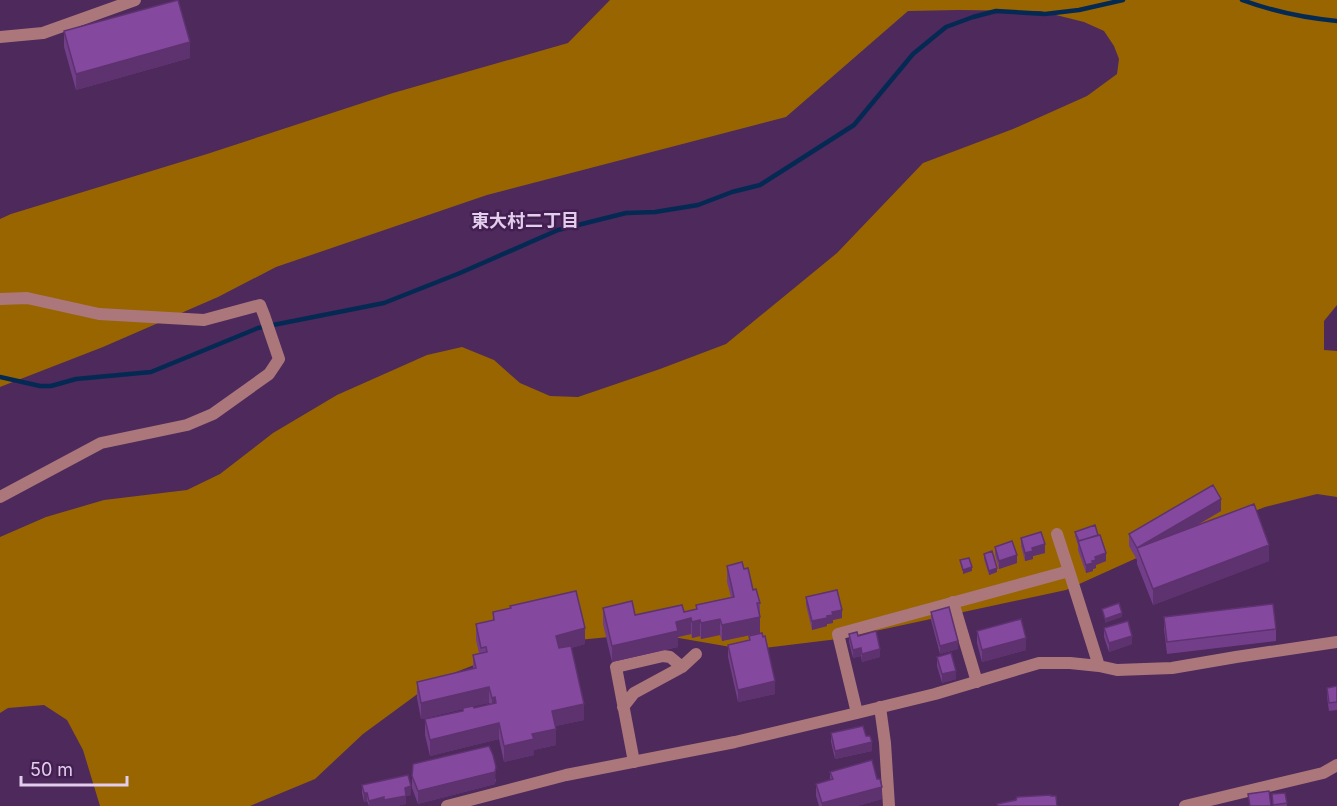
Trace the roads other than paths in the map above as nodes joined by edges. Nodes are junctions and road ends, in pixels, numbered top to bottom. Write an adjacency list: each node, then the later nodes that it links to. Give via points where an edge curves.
1 (135, 0): 2 (street, via 43,33)
2 (0, 37)
3 (0, 299): 4 (street, via 27,298 99,314 204,320 260,305 279,359 269,374 213,414 187,425 101,443)
4 (0, 497)
5 (1057, 534): 6 (street)
6 (1069, 571): 7 (street); 10 (street)
7 (953, 602): 12 (street); 15 (street, via 837,634)
8 (1337, 642): 10 (street, via 1172,668 1117,670)
9 (696, 654): 11 (street)
10 (1099, 666): 12 (street, via 1039,663)
11 (682, 667): 13 (street, via 634,693); 13 (street, via 663,656 616,667)
12 (977, 682): 14 (street)
13 (623, 707): 16 (street)
14 (880, 707): 15 (street); 19 (street)
15 (858, 712): 16 (street)
16 (634, 762): 18 (street)
17 (1337, 765): 20 (street, via 1323,773)
18 (447, 806)
19 (890, 806)
20 (1185, 806)

